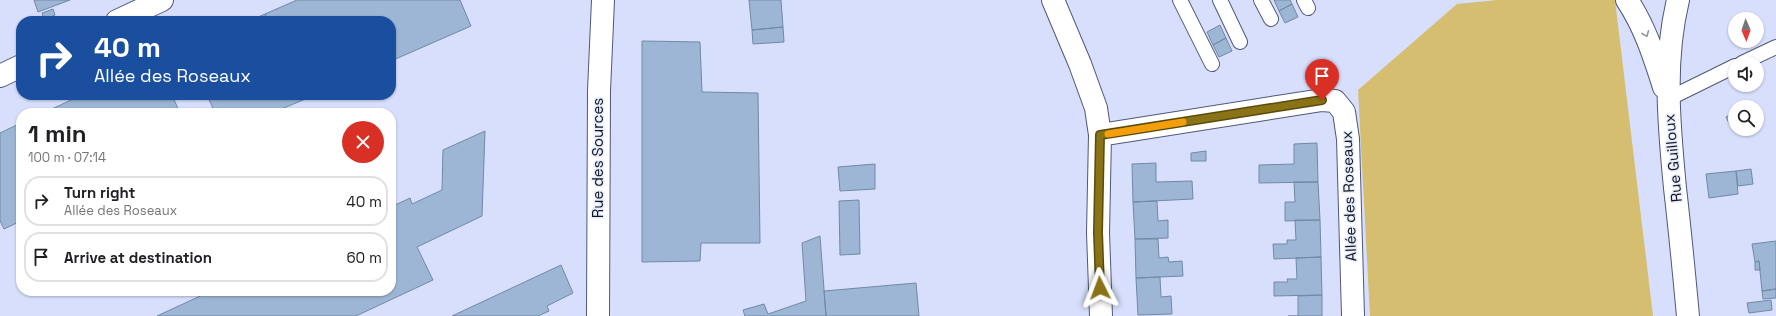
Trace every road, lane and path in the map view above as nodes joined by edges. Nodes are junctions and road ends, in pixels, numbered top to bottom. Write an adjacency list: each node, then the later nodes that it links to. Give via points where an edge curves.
1 (162, 0): 9 (street)
2 (603, 0): 20 (street, Rue des Sources, via 598,91)
3 (1053, 0): 19 (street, via 1093,101)
4 (1180, 0): 14 (lane)
5 (1220, 0): 11 (lane)
6 (1261, 0): 10 (lane)
7 (1627, 0): 18 (street, one-way to 18, via 1637,14 1646,35)
8 (1678, 0): 18 (street, Rue Guilloux, via 1670,51)
9 (128, 16)
10 (1272, 19)
11 (1240, 42)
12 (1776, 47): 13 (lane)
13 (1757, 56)
14 (1212, 64)
15 (16, 68): 17 (street)
16 (1728, 69): 18 (lane)
17 (0, 76)
18 (1668, 99): 23 (street, Rue Guilloux)
19 (1100, 135): 21 (street, via 1098,232); 22 (street, Allée des Roseaux, via 1322,100 1335,101 1344,112 1348,139)
20 (598, 316)
21 (1101, 316)
22 (1353, 316)
23 (1688, 316)

